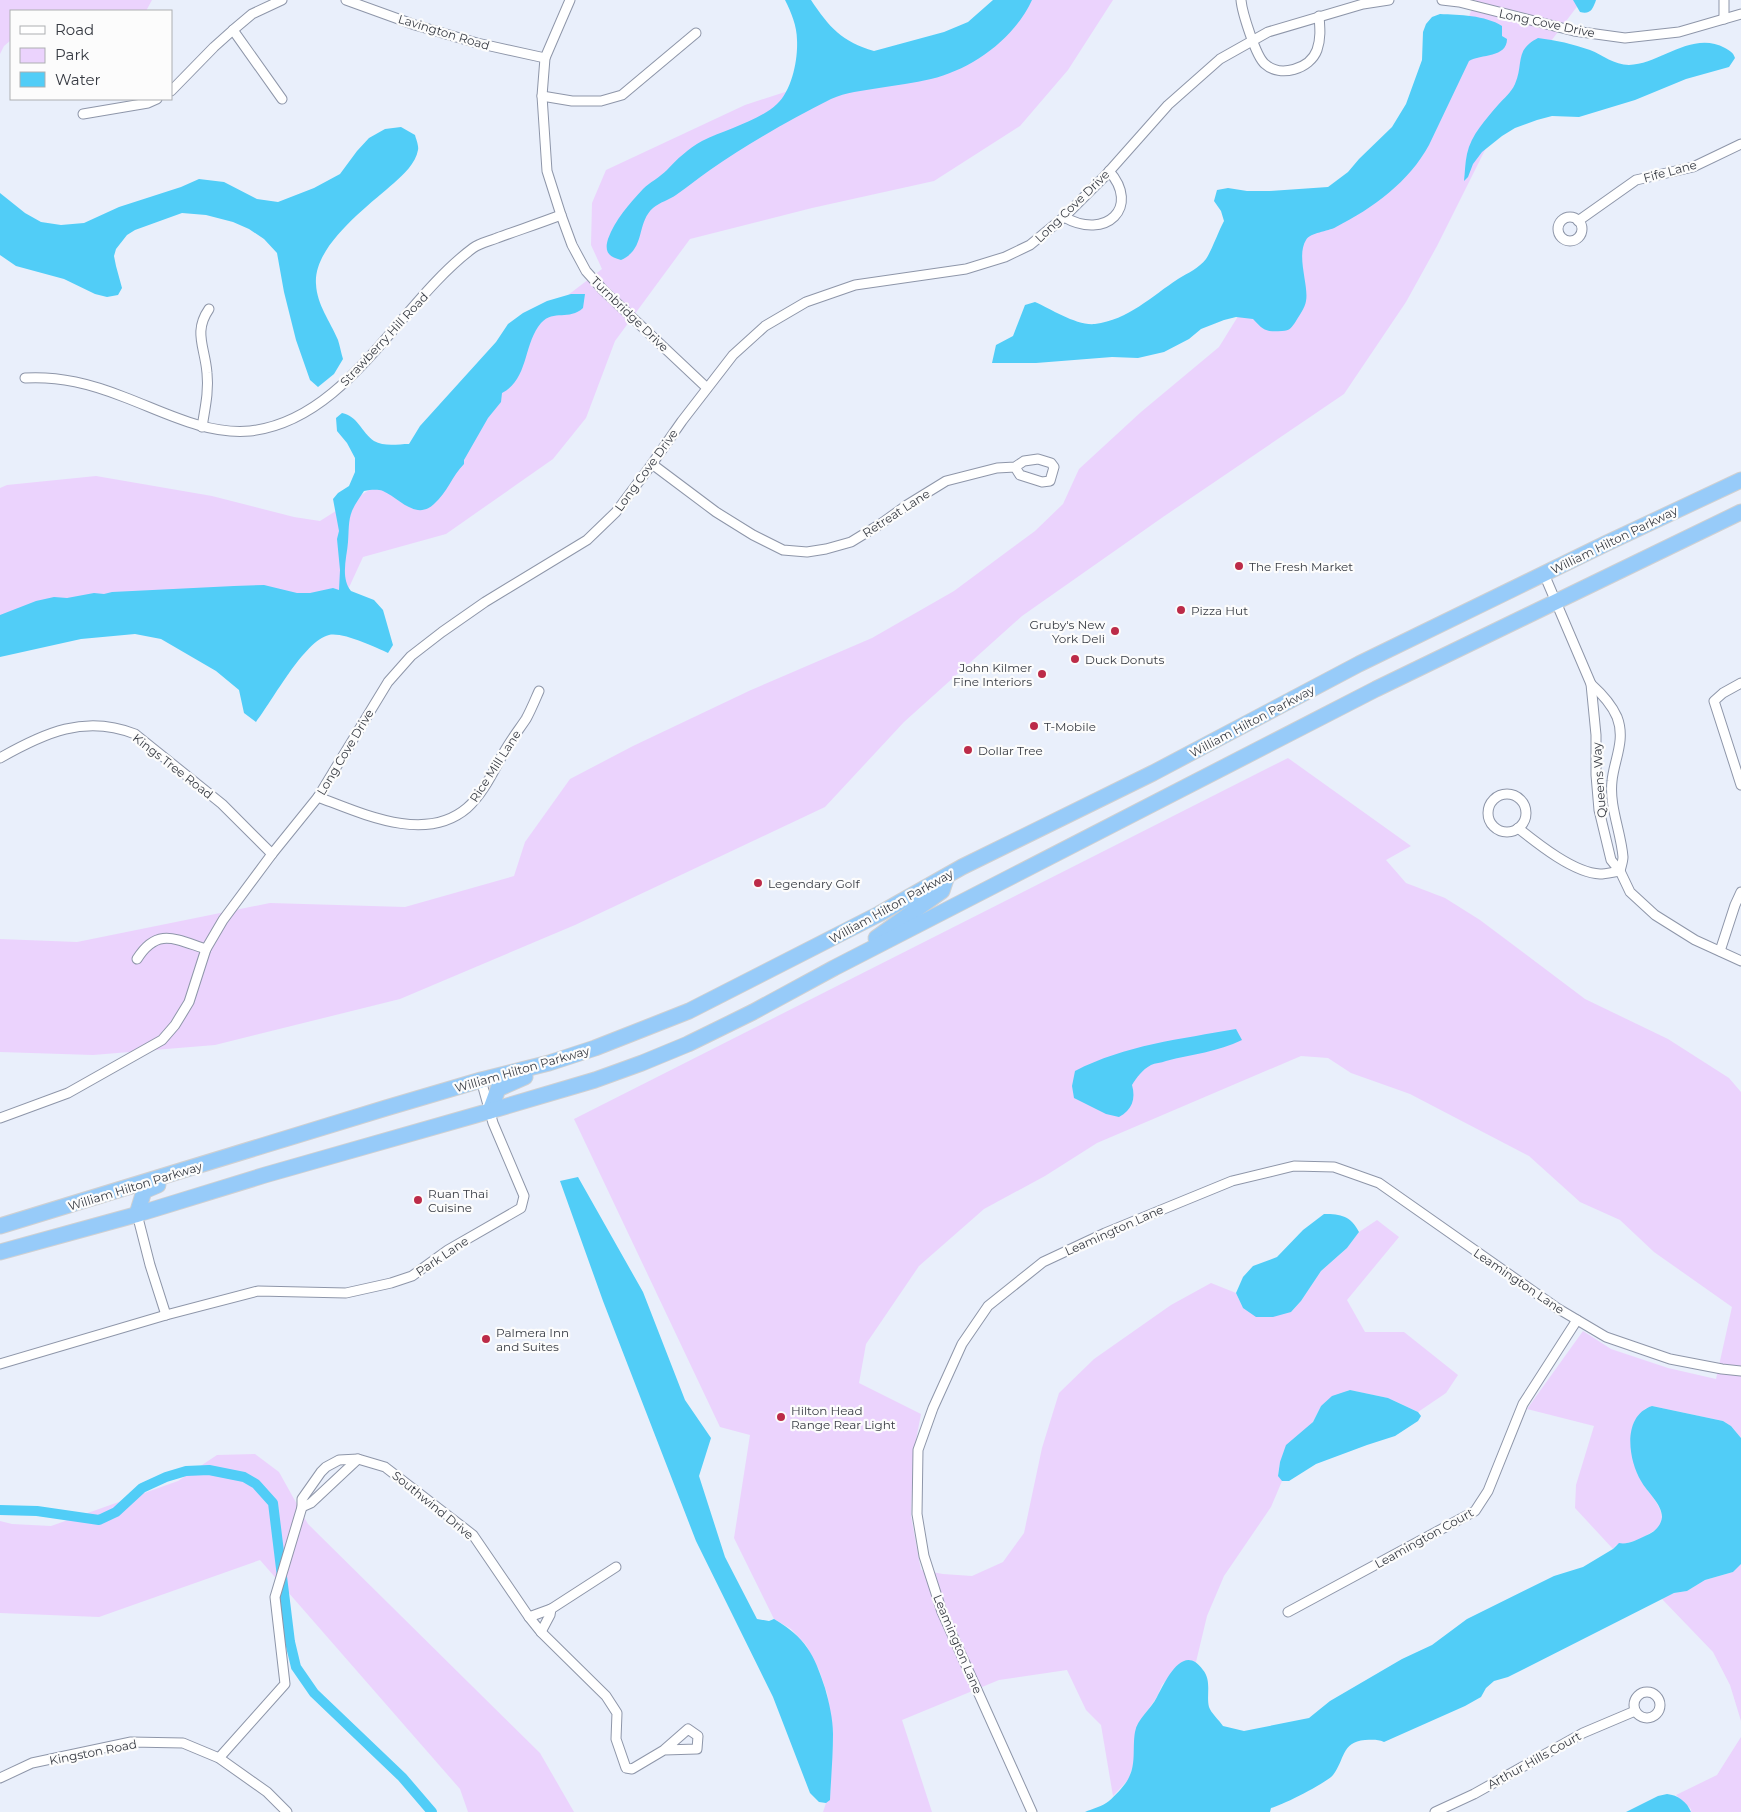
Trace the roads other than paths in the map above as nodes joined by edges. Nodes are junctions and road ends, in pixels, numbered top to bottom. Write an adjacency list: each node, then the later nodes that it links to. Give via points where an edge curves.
1 (282, 0): 11 (street, via 252,14)
2 (346, 0): 14 (street, Lavington Road, via 415,25)
3 (570, 0): 14 (street, Turnbridge Drive)
4 (1241, 0): 13 (street)
5 (1389, 0): 8 (street, Long Cove Drive)
6 (1442, 0): 10 (street, Long Cove Drive, via 1574,31 1625,38 1679,32)
7 (1724, 0): 10 (street)
8 (1319, 16): 13 (street, Long Cove Drive); 13 (street, via 1321,33 1317,51 1300,68 1274,70 1264,64)
9 (1740, 16): 10 (street, Long Cove Drive)
10 (1724, 19)
11 (233, 30): 15 (street); 17 (street)
12 (696, 32): 16 (street, via 622,95 601,101)
13 (1253, 40): 21 (street, Long Cove Drive, via 1220,59 1168,106)
14 (544, 58): 16 (street, Turnbridge Drive)
15 (172, 90)
16 (542, 96): 22 (street, Turnbridge Drive, via 547,171)
17 (282, 99)
18 (155, 100): 19 (street)
19 (83, 114)
20 (1741, 144): 24 (street, Fife Lane, via 1692,167 1636,180)
21 (1109, 171): 23 (street, Long Cove Drive); 23 (street, via 1118,181 1121,191 1121,203 1114,218 1101,225 1088,226)
22 (561, 215): 27 (street, Turnbridge Drive, via 586,271); 28 (street, Strawberry Hill Road, via 475,246 449,268 341,387 311,410 280,425 250,431)
23 (1064, 216): 27 (street, Long Cove Drive, via 1030,245 1005,257 966,269 855,285 806,302 765,326 733,355)
24 (1578, 221)
25 (208, 309): 28 (street, via 200,331 208,388)
26 (25, 378): 28 (street, Strawberry Hill Road, via 63,379 88,385)
27 (707, 388): 29 (street, Long Cove Drive)
28 (202, 427)
29 (652, 464): 30 (street, Retreat Lane, via 753,535 783,550 807,552 851,542 946,482 997,468); 40 (street, Long Cove Drive, via 616,512 587,540 486,602 411,656 388,682)
30 (1015, 467)
31 (1741, 480): 33 (highway, William Hilton Parkway)
32 (1741, 512): 34 (highway, William Hilton Parkway)
33 (1544, 574): 34 (street, Queens Way); 44 (highway, William Hilton Parkway, via 1359,664 1153,773)
34 (1556, 601): 36 (street, Queens Way); 50 (highway, William Hilton Parkway, via 1376,689)
35 (1741, 683): 39 (street, via 1714,701)
36 (1591, 684): 43 (street, Queens Way, via 1599,810 1611,860); 43 (street, Queens Way, via 1604,695 1617,718 1620,735 1612,781 1615,821 1624,858)
37 (539, 691): 40 (street, Rice Mill Lane, via 527,718 478,795 467,808 449,818 407,825 379,820)
38 (0, 758): 42 (street, Kings Tree Road, via 68,727 123,729 135,734 222,804)
39 (1741, 786)
40 (318, 797): 42 (street, Long Cove Drive)
41 (1518, 828): 41 (street, via 1526,816 1523,802 1510,794 1496,797 1488,809 1492,823 1504,831); 43 (street, via 1574,866 1599,874)
42 (272, 854): 46 (street, Long Cove Drive, via 223,920)
43 (1620, 872): 47 (street, Queens Way, via 1630,892 1655,916)
44 (947, 876): 50 (highway, via 942,891); 51 (highway, William Hilton Parkway, via 689,1011)
45 (1741, 892): 47 (street)
46 (206, 949): 48 (street, via 167,938 154,940 144,947); 54 (street, Long Cove Drive, via 189,1002 162,1040 68,1093)
47 (1720, 951): 49 (street, Queens Way)
48 (137, 959)
49 (1741, 961)
50 (834, 968): 53 (highway, William Hilton Parkway, via 688,1044 594,1080)
51 (596, 1048): 52 (highway, William Hilton Parkway); 53 (highway, via 498,1088)
52 (481, 1080): 53 (street, Park Lane); 55 (highway, William Hilton Parkway)
53 (490, 1111): 56 (highway, William Hilton Parkway, via 265,1174); 59 (street, Park Lane, via 524,1196 521,1208 454,1246 412,1276 391,1283 346,1293 258,1291)
54 (0, 1118)
55 (213, 1162): 56 (highway, via 144,1191); 57 (highway, William Hilton Parkway)
56 (137, 1214): 58 (highway, William Hilton Parkway); 59 (street)
57 (0, 1226)
58 (0, 1252)
59 (166, 1315): 61 (street, Park Lane)
60 (1577, 1320): 62 (street, Leamington Lane, via 1606,1337 1670,1359); 67 (street, Leamington Court, via 1523,1404 1488,1491 1475,1510); 75 (street, Leamington Lane, via 1379,1183 1334,1167 1294,1166 1232,1181 1105,1233 1043,1262 988,1306 962,1344 918,1450 917,1514 924,1556 942,1612)
61 (0, 1364)
62 (1741, 1371)
63 (358, 1459): 64 (street); 64 (street, Southwind Drive, via 339,1460 326,1467 302,1499); 68 (street, Southwind Drive, via 385,1467 473,1535)
64 (302, 1507): 72 (street, Southwind Drive, via 275,1597 285,1684)
65 (616, 1567): 66 (street)
66 (551, 1609): 68 (street); 69 (street)
67 (1288, 1612)
68 (529, 1617): 69 (street, Southwind Drive)
69 (541, 1632): 71 (street, Southwind Drive, via 606,1696 617,1713 616,1739 626,1768 632,1769)
70 (1635, 1710): 76 (street, Arthur Hills Court, via 1583,1733)
71 (664, 1750)
72 (219, 1758): 73 (street, Kingston Road, via 183,1743 131,1742 32,1763); 74 (street, Kingston Road, via 267,1792)
73 (0, 1778)
74 (287, 1812)
75 (1032, 1812)
76 (1435, 1812)

